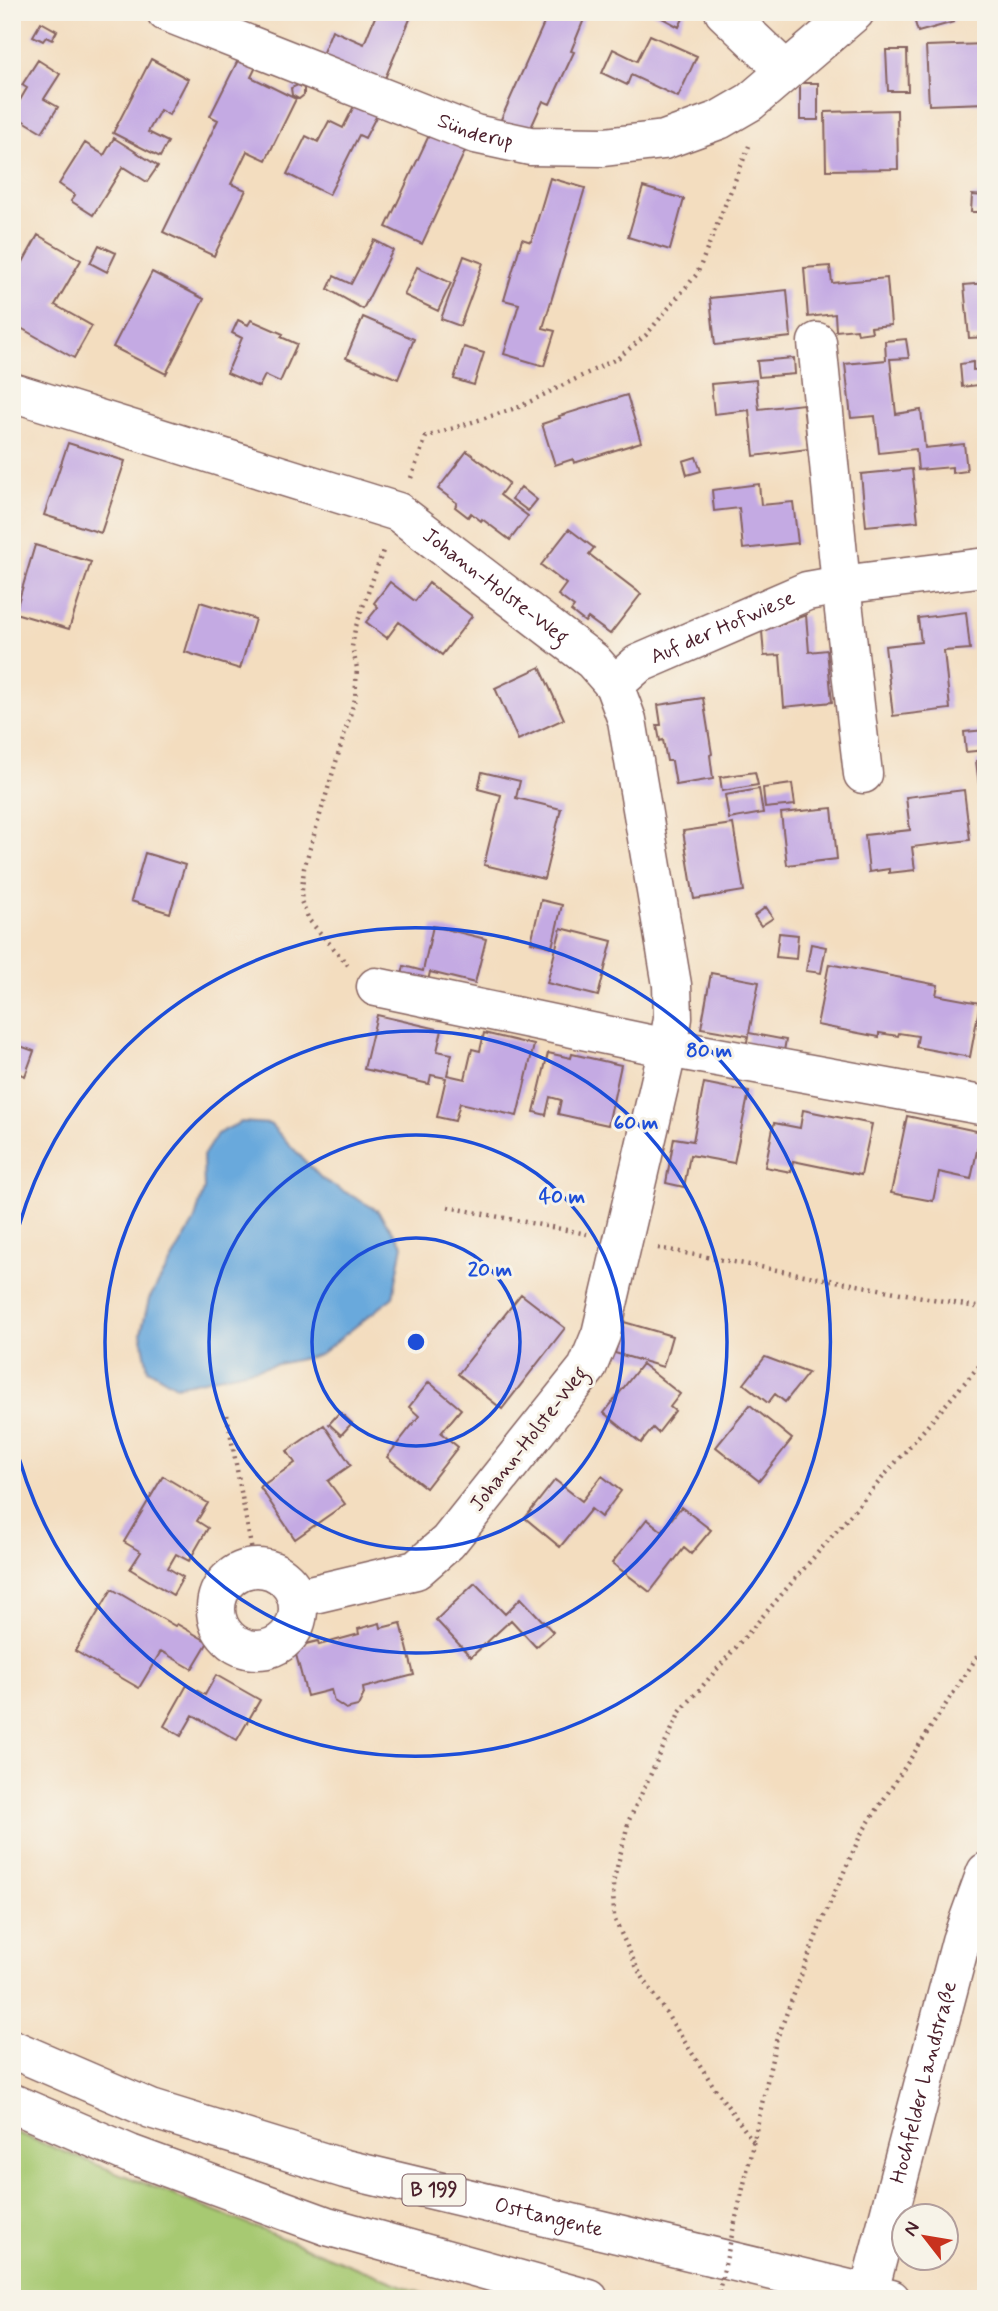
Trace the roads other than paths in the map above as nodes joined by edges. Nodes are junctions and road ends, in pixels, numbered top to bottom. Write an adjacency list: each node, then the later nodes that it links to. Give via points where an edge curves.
1 (166, 12): 4 (street, Sünderup, via 475,134 530,146 604,148 664,139 719,120 750,102)
2 (724, 12): 4 (street)
3 (855, 12): 4 (street, Sünderup)
4 (785, 70)
5 (817, 342): 8 (street)
6 (12, 392): 9 (street, Johann-Holste-Weg, via 398,512 593,661)
7 (986, 567): 8 (street, Auf der Hofwiese)
8 (841, 585): 9 (street, Auf der Hofwiese, via 807,591 638,664); 10 (street)
9 (614, 685): 12 (street, Johann-Holste-Weg, via 627,720 672,985 674,1017)
10 (863, 774)
11 (376, 987): 12 (street)
12 (668, 1048): 13 (street); 14 (street, Johann-Holste-Weg, via 601,1334 587,1368 448,1542 416,1570)
13 (986, 1106)
14 (297, 1598): 14 (street, via 281,1576 255,1568 230,1578 217,1601 216,1615 228,1639 252,1650 266,1649 288,1636 295,1624)
15 (986, 1872): 18 (street, Hochfelder Landstraße, via 961,1941)
16 (12, 2049): 18 (street, Osttangente / B 199, via 151,2109 345,2169)
17 (12, 2103): 19 (street, via 130,2154 327,2226)
18 (875, 2297)
19 (589, 2299)

